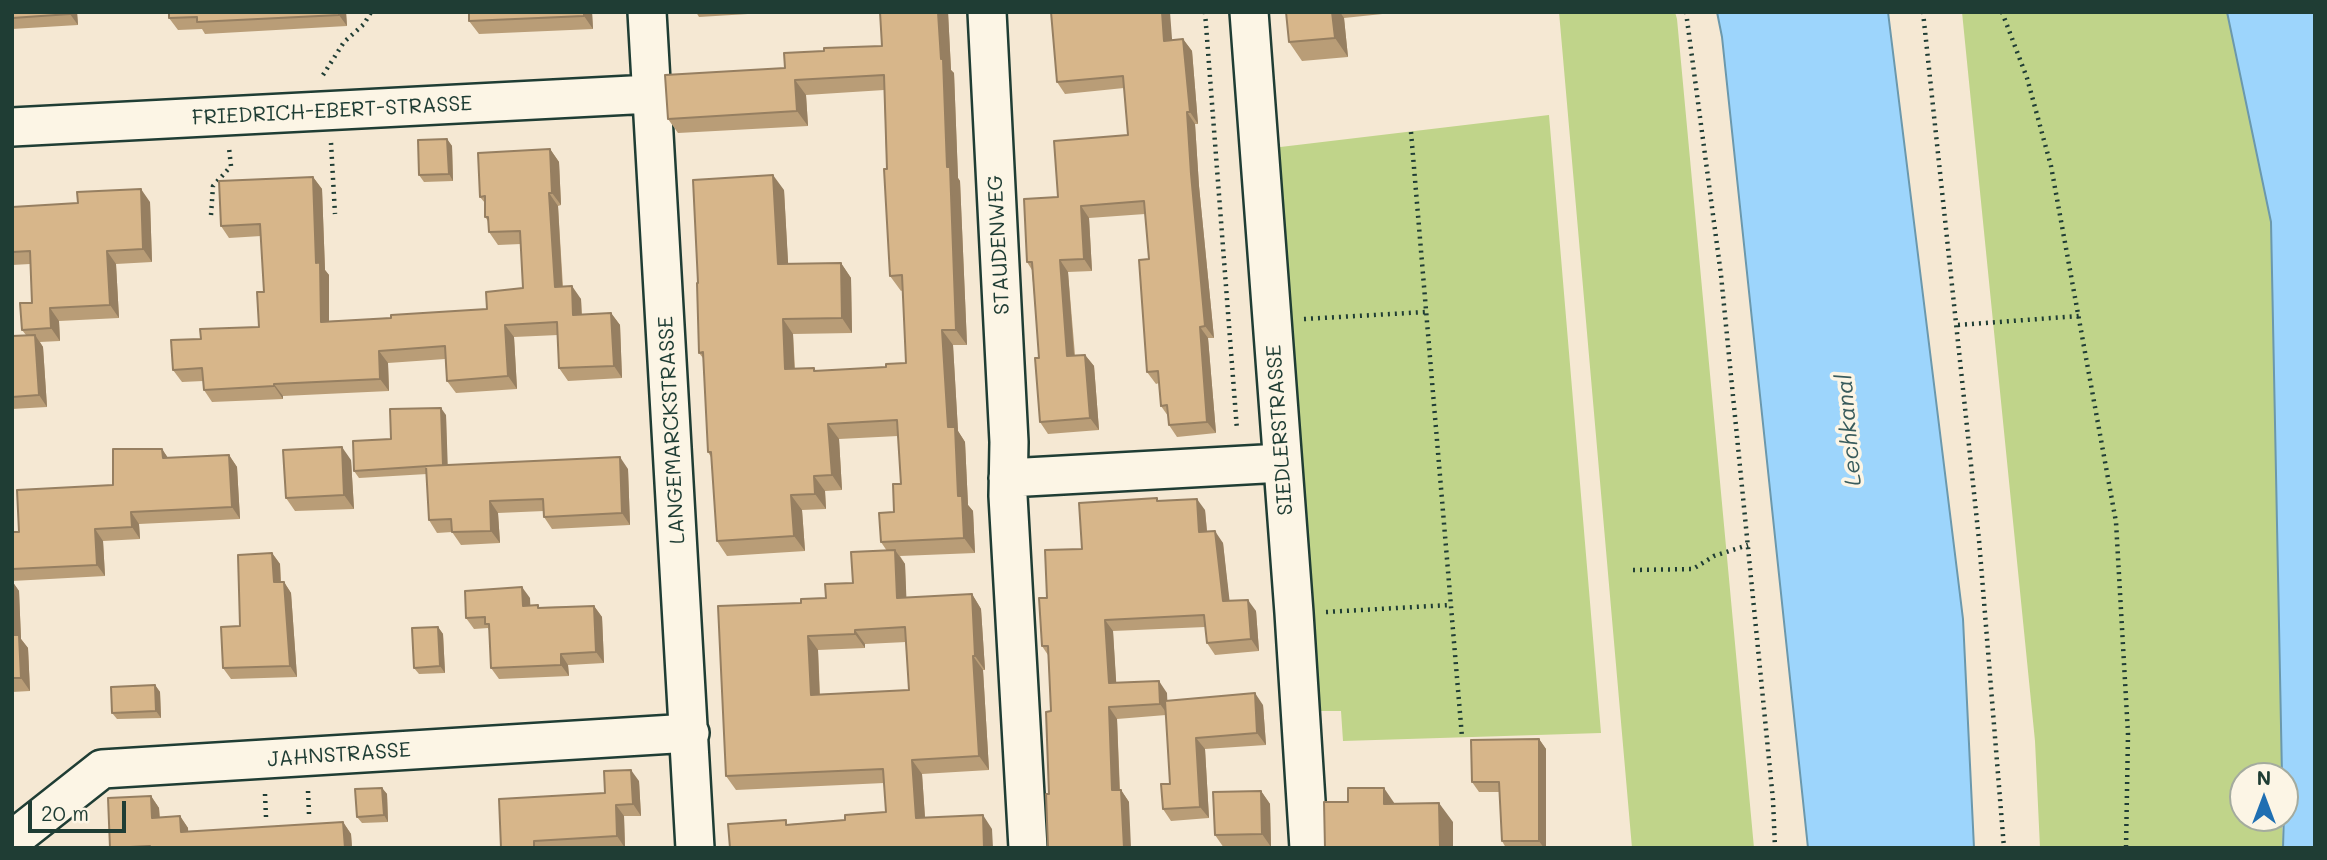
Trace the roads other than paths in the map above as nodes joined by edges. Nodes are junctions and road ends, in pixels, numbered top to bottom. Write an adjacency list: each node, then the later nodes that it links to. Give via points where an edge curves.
1 (647, 12): 4 (street, LANGEMARCKSTRASSE)
2 (987, 12): 7 (street, STAUDENWEG)
3 (1249, 12): 6 (street, SIEDLERSTRASSE)
4 (651, 94): 5 (street, FRIEDRICH-EBERT-STRASSE); 8 (street, LANGEMARCKSTRASSE)
5 (12, 127)
6 (1282, 463): 7 (street); 12 (street, SIEDLERSTRASSE)
7 (1008, 478): 11 (street, STAUDENWEG)
8 (690, 733): 9 (street, JAHNSTRASSE, via 102,769); 10 (street, LANGEMARCKSTRASSE)
9 (12, 840)
10 (695, 848)
11 (1028, 848)
12 (1309, 848)

